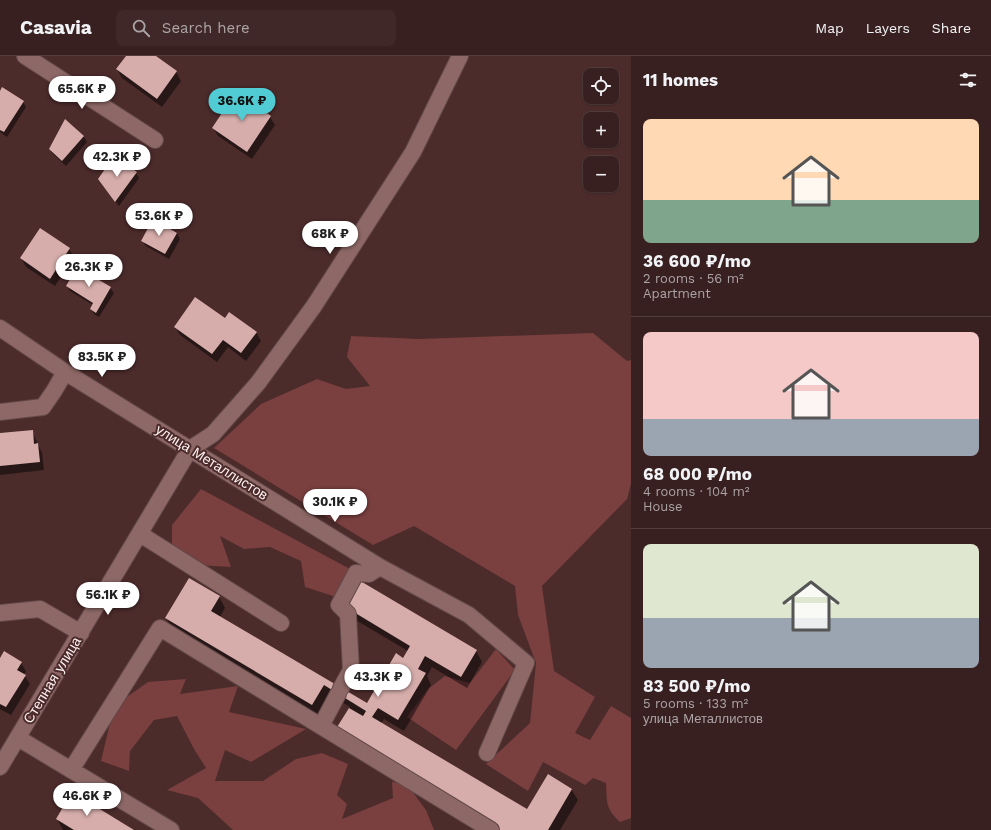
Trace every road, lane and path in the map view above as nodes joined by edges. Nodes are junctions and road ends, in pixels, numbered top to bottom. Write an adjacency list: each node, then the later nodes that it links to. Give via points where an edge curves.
1 (25, 56): 3 (street)
2 (460, 56): 7 (street, via 413,152 314,306 258,383 213,434)
3 (155, 140)
4 (0, 328): 5 (street, улица Металлистов)
5 (65, 372): 6 (street, via 42,407); 7 (street, улица Металлистов)
6 (0, 412)
7 (190, 449): 8 (street, Степная улица); 9 (street, улица Металлистов)
8 (140, 534): 11 (street); 12 (street, Степная улица)
9 (380, 567): 13 (street, via 369,574 356,573 339,605 348,614 351,670); 15 (street, улица Металлистов, via 469,615 526,662)
10 (0, 613): 12 (street, via 40,609)
11 (281, 623)
12 (81, 634): 14 (street, Степная улица)
13 (321, 726): 17 (street, via 160,628); 19 (street)
14 (18, 738): 16 (street, Степная улица); 17 (street)
15 (487, 753)
16 (0, 767)
17 (71, 770): 18 (street)
18 (171, 830)
19 (491, 830)

